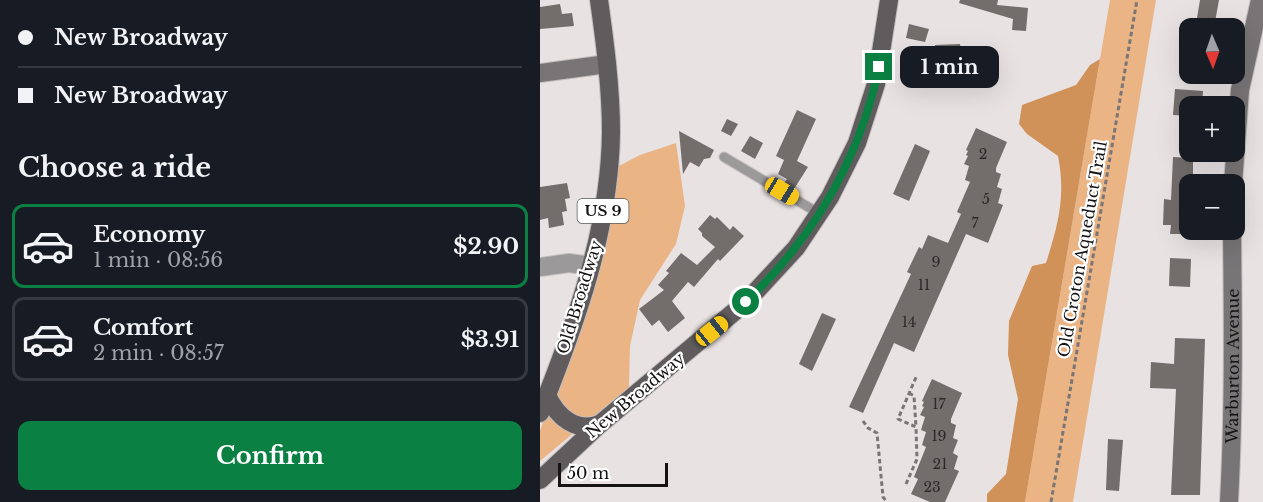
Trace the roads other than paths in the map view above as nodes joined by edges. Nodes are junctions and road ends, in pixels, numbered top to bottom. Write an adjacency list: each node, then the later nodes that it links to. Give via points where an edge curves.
1 (599, 0): 4 (main road, Old Broadway / US 9)
2 (889, 0): 8 (main road, New Broadway, via 871,104 850,161)
3 (1260, 0): 7 (street, via 1240,90)
4 (607, 64): 5 (street); 10 (main road, Old Broadway / US 9, via 609,154 603,212)
5 (540, 73)
6 (724, 157): 8 (lane)
7 (1234, 174)
8 (820, 214): 14 (main road, New Broadway, via 786,261 746,302)
9 (1232, 240): 16 (street, Warburton Avenue)
10 (591, 266): 11 (street, via 569,263); 12 (main road, Old Broadway / US 9)
11 (540, 267)
12 (547, 395): 13 (main road, Old Broadway / US 9); 14 (main road, via 569,422 591,427)
13 (540, 413)
14 (600, 424): 15 (main road, New Broadway)
15 (540, 480)
16 (1229, 502)

